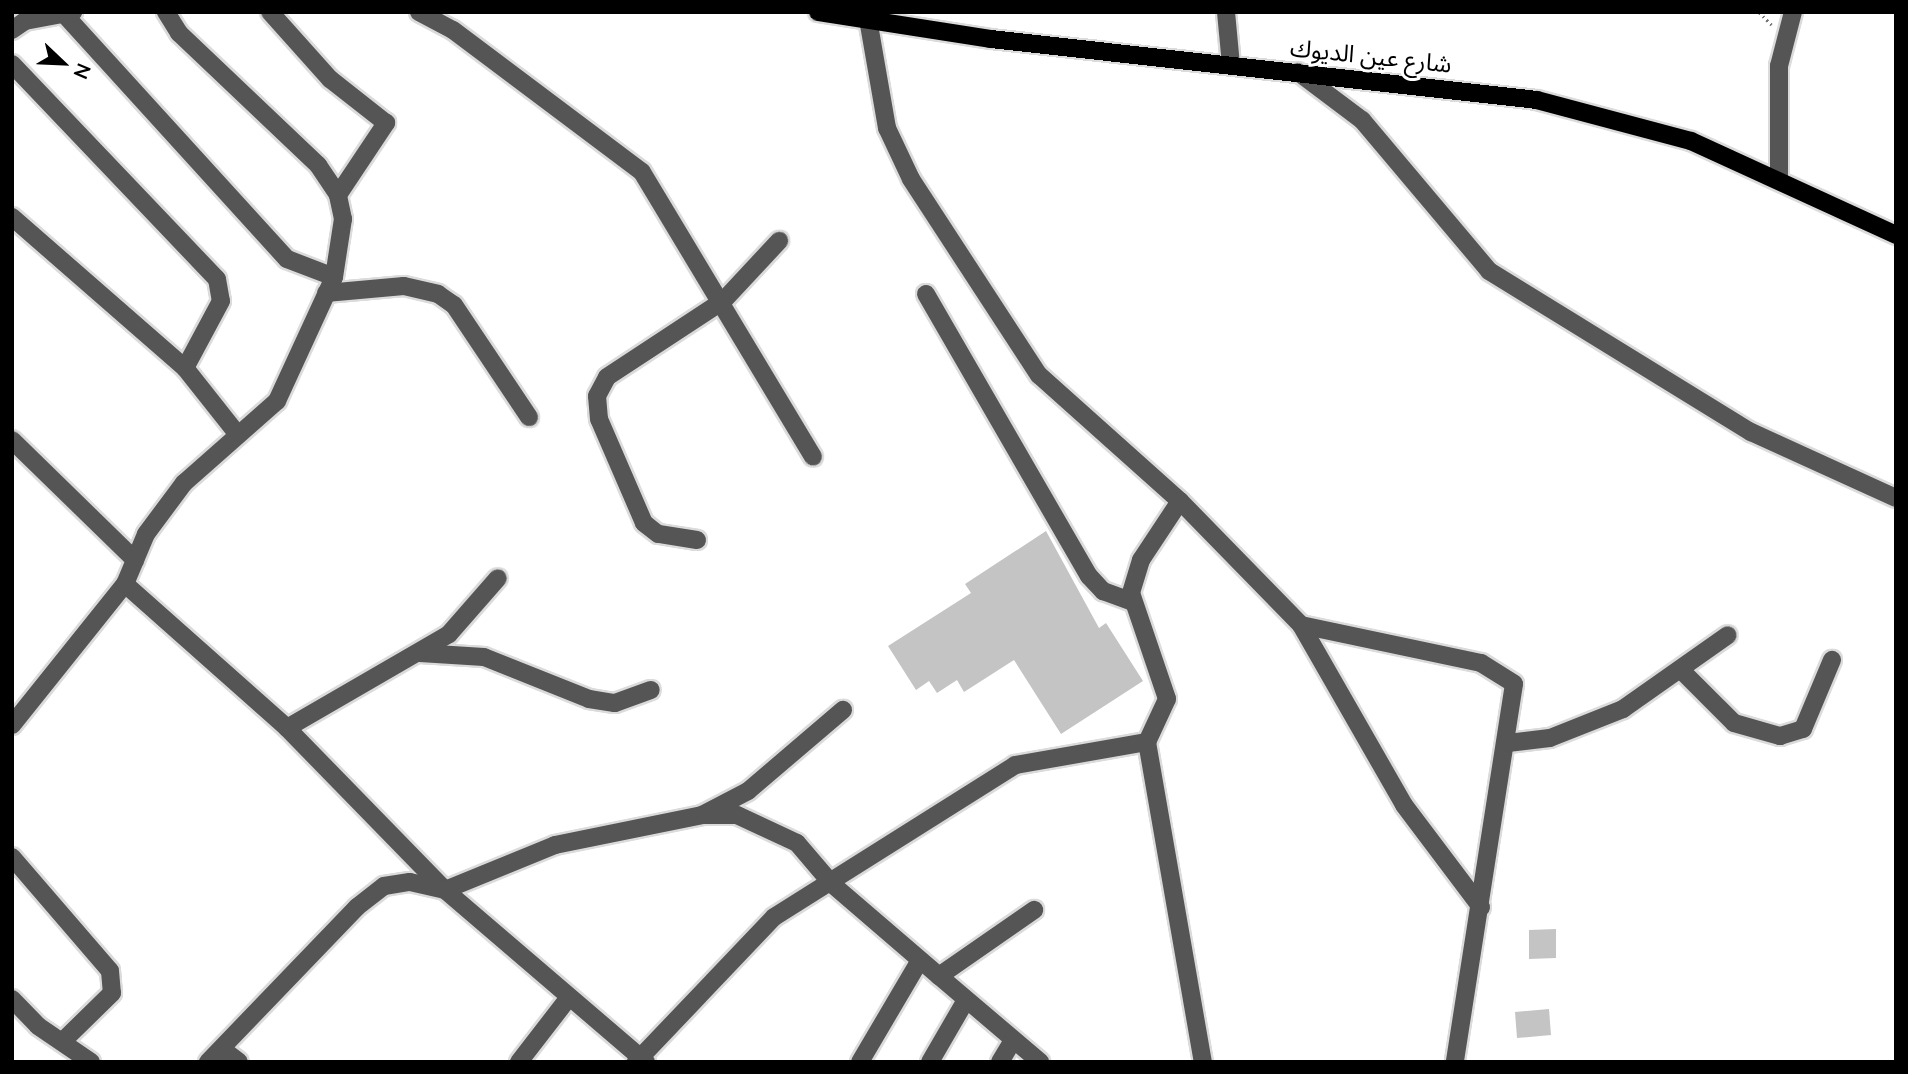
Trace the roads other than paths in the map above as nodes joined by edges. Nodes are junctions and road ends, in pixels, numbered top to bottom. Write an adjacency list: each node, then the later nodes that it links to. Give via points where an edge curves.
1 (166, 12): 14 (street, via 179,33 318,165)
2 (270, 12): 14 (street, via 330,79 386,123)
3 (419, 12): 20 (street, via 453,30 642,172)
4 (818, 12): 8 (main road, شارع عين الديوك)
5 (1226, 12): 11 (street)
6 (1793, 12): 13 (street, via 1779,66)
7 (68, 13): 9 (street); 18 (street, via 287,260)
8 (868, 19): 11 (main road, شارع عين الديوك); 27 (street, via 887,128 911,179 1039,375)
9 (12, 30)
10 (12, 64): 21 (street, via 217,279 221,301)
11 (1231, 65): 12 (main road, شارع عين الديوك)
12 (1298, 72): 13 (main road, شارع عين الديوك, via 1537,100 1644,125); 26 (street, via 1362,120 1489,271 1751,432)
13 (1779, 179): 16 (main road, شارع عين الديوك)
14 (338, 195): 18 (street, via 343,219)
15 (12, 217): 21 (street)
16 (1896, 235)
17 (779, 241): 20 (street)
18 (330, 285): 22 (street, via 404,286 438,294 454,305); 23 (street, via 277,401)
19 (926, 294): 32 (street, via 1084,568 1103,591)
20 (724, 300): 25 (street); 28 (street, via 607,377 597,396 599,419 644,523 657,534)
21 (185, 368): 23 (street)
22 (529, 417)
23 (235, 431): 29 (street, via 170,500)
24 (12, 440): 29 (street)
25 (814, 457)
26 (1896, 498)
27 (1180, 501): 32 (street, via 1141,559); 33 (street)
28 (697, 540)
29 (135, 560): 31 (street)
30 (498, 578): 35 (street, via 449,634)
31 (125, 584): 40 (street); 41 (street)
32 (1133, 601): 42 (street, via 1167,699)
33 (1301, 625): 43 (street, via 1502,672 1514,684); 48 (street, via 1404,804)
34 (1728, 635): 37 (street)
35 (420, 653): 38 (street, via 484,657 602,701 633,700); 41 (street)
36 (1832, 660): 37 (street, via 1802,729 1780,736 1734,723)
37 (1683, 672): 43 (street, via 1588,724 1526,745)
38 (651, 690)
39 (843, 710): 44 (street, via 748,791)
40 (12, 725)
41 (287, 728): 47 (street)
42 (1147, 742): 46 (street, via 1015,765); 67 (street)
43 (1508, 743): 48 (street)
44 (702, 815): 46 (street, via 737,815 797,843); 47 (street, via 555,845)
45 (12, 857): 56 (street, via 110,971 113,993)
46 (832, 884): 50 (street); 58 (street, via 774,917)
47 (445, 890): 53 (street); 57 (street, via 410,882 384,886)
48 (1481, 906): 68 (street)
49 (1034, 910): 51 (street)
50 (919, 962): 51 (street); 63 (street)
51 (939, 976): 54 (street)
52 (12, 999): 56 (street)
53 (567, 1000): 58 (street); 62 (street)
54 (966, 1000): 55 (street); 64 (street)
55 (1013, 1040): 65 (street); 66 (street)
56 (63, 1041): 59 (street)
57 (222, 1049): 60 (street); 61 (street)
58 (641, 1061)
59 (91, 1062)
60 (208, 1062)
61 (239, 1062)
62 (519, 1062)
63 (860, 1062)
64 (930, 1062)
65 (1000, 1062)
66 (1040, 1062)
67 (1203, 1062)
68 (1455, 1062)

